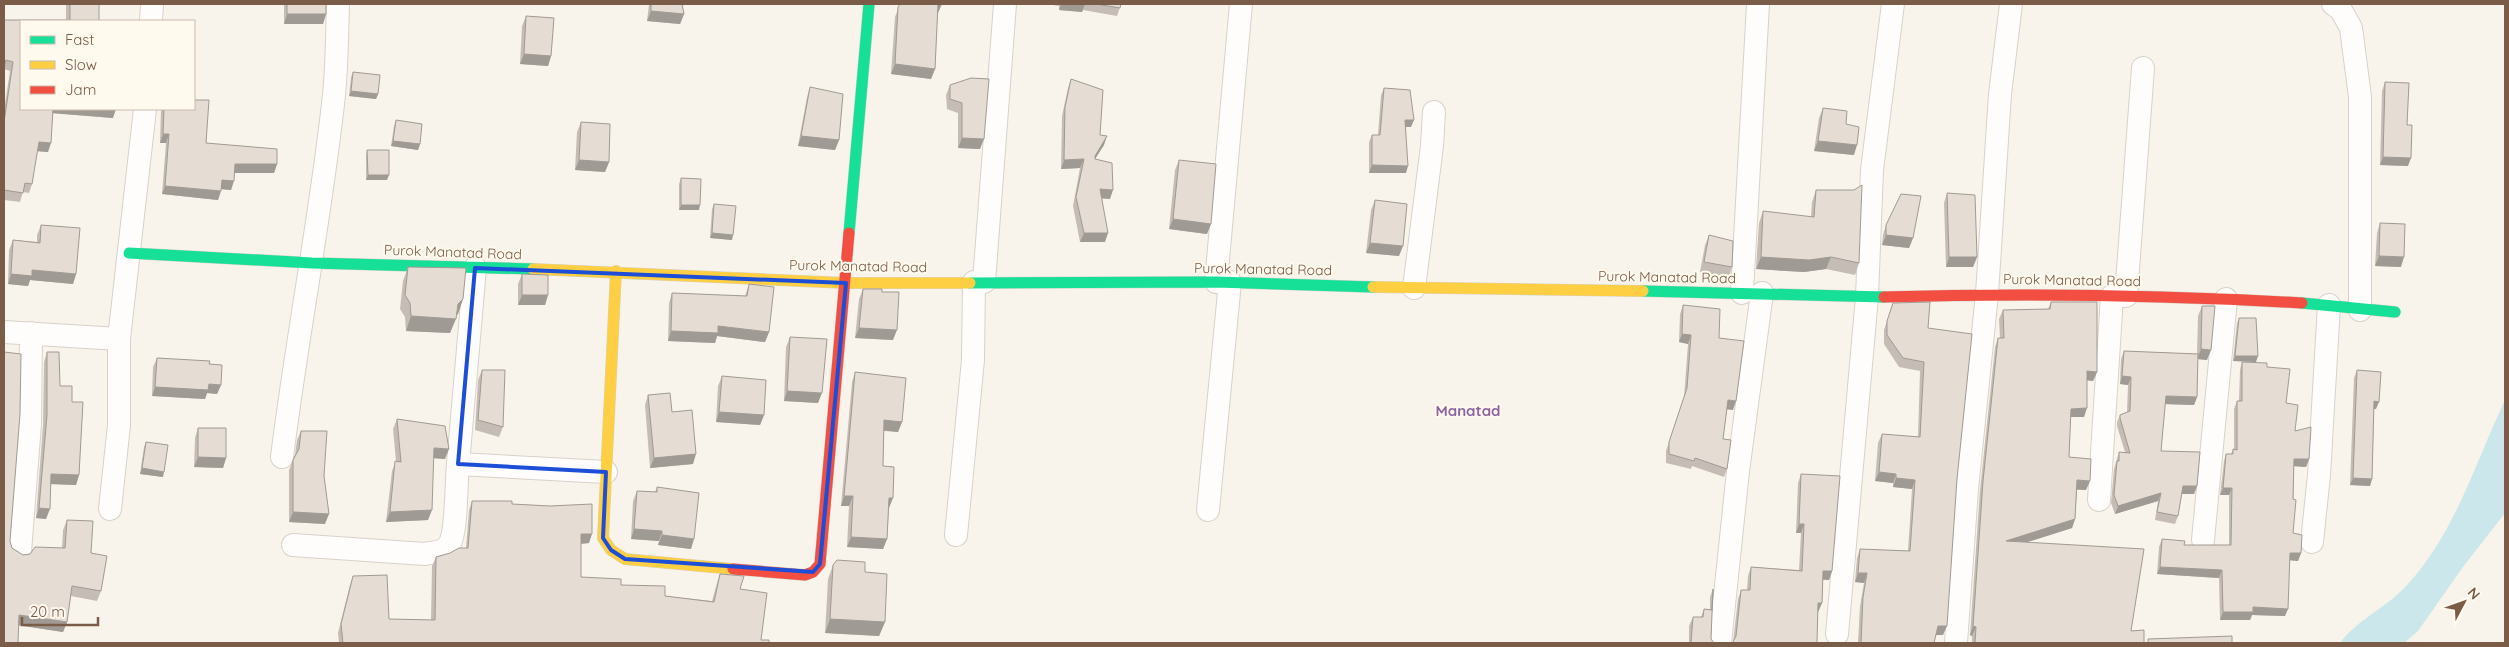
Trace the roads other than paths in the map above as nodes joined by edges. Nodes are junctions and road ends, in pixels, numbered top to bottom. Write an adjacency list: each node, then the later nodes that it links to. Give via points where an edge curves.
1 (152, 4): 10 (street)
2 (338, 4): 15 (street, via 334,94)
3 (869, 4): 20 (street)
4 (1005, 4): 18 (street)
5 (1241, 4): 19 (street)
6 (1758, 4): 22 (street)
7 (1893, 4): 25 (street, via 1872,170)
8 (2011, 4): 23 (street, via 2000,94)
9 (2333, 4): 28 (street, via 2341,10 2352,28 2360,97)
10 (151, 20)
11 (2143, 68): 24 (street)
12 (145, 110): 14 (street)
13 (1434, 112): 21 (street)
14 (129, 253): 15 (street, Purok Manatad Road); 32 (street)
15 (312, 263): 16 (street, Purok Manatad Road); 33 (street)
16 (475, 268): 17 (street, Purok Manatad Road); 34 (street)
17 (616, 271): 20 (street, Purok Manatad Road); 35 (street)
18 (979, 282): 19 (street, Purok Manatad Road); 20 (street, Purok Manatad Road); 39 (street)
19 (1223, 282): 21 (street, Purok Manatad Road); 38 (street)
20 (846, 283): 35 (street, via 820,564 813,572 805,575 625,559 611,550 603,538)
21 (1414, 288): 22 (street, Purok Manatad Road)
22 (1752, 293): 25 (street, Purok Manatad Road); 45 (street)
23 (1987, 294): 24 (street, Purok Manatad Road); 25 (street, Purok Manatad Road); 46 (street)
24 (2119, 296): 26 (street, Purok Manatad Road); 36 (street)
25 (1867, 297): 44 (street)
26 (2226, 299): 27 (street, Purok Manatad Road); 40 (street)
27 (2329, 305): 28 (street, Purok Manatad Road); 41 (street)
28 (2360, 310): 29 (street, Purok Manatad Road)
29 (2395, 312)
30 (4, 332): 31 (street)
31 (31, 333): 32 (street); 43 (street, via 30,424)
32 (119, 339): 37 (street, via 119,426)
33 (282, 457)
34 (458, 464): 35 (street); 42 (street, via 453,528 450,544 442,551 425,554)
35 (606, 472)
36 (2099, 500)
37 (110, 509)
38 (1208, 510)
39 (956, 535)
40 (2203, 540)
41 (2312, 542)
42 (293, 545)
43 (20, 552)
44 (1837, 634)
45 (1720, 643)
46 (1956, 643)

